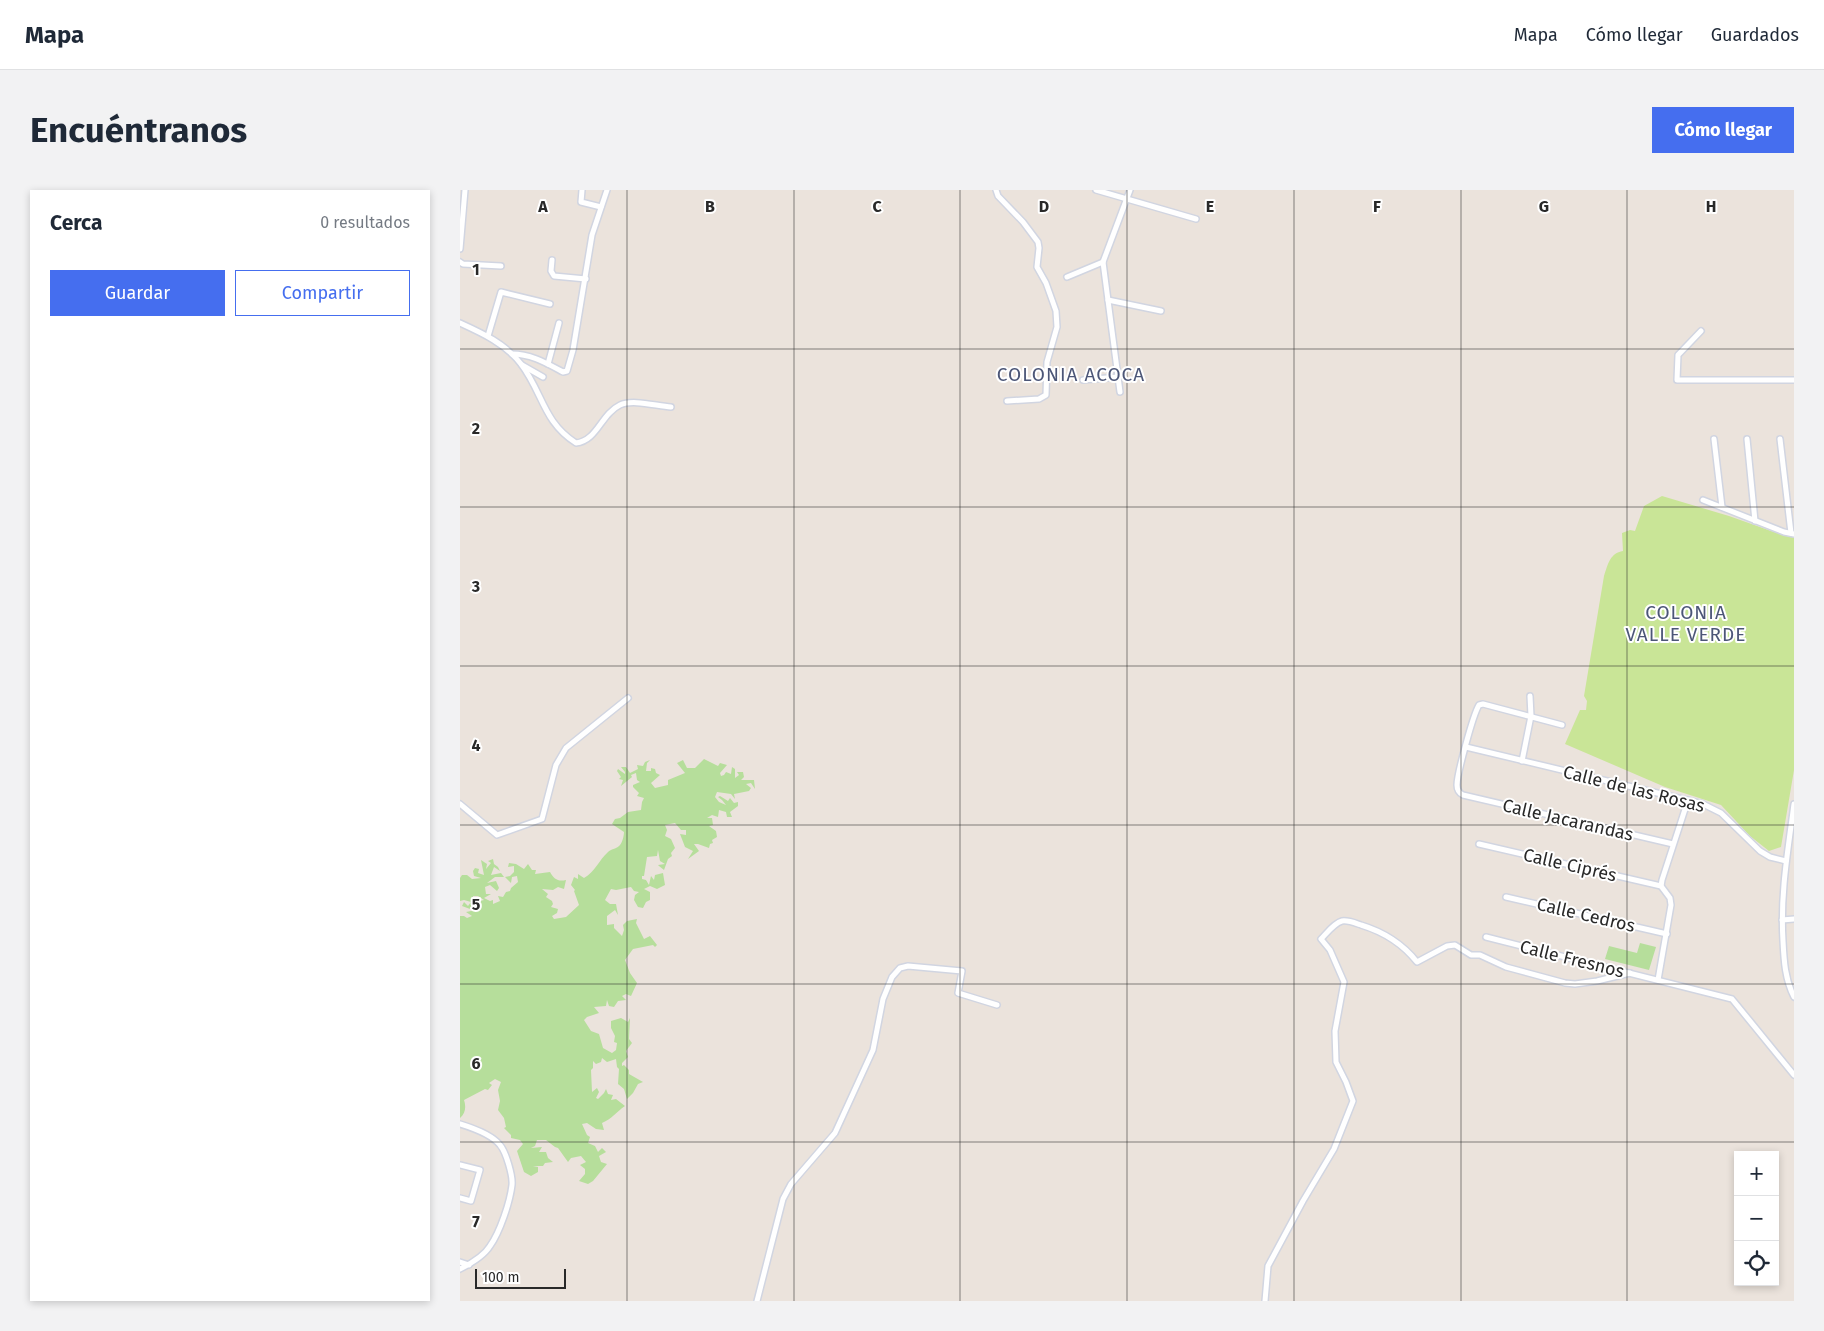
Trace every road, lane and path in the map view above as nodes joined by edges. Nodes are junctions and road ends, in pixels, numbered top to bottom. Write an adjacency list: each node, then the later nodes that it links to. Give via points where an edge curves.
1 (465, 190): 10 (street)
2 (582, 190): 8 (street, via 581,202)
3 (607, 190): 8 (street)
4 (996, 190): 32 (street, via 1038,242 1037,267 1046,283 1057,320 1047,362 1046,394 1039,399)
5 (1096, 190): 7 (street)
6 (1130, 190): 7 (street)
7 (1127, 198): 9 (street); 13 (street)
8 (601, 207): 16 (street, via 592,235)
9 (1196, 219)
10 (460, 249)
11 (552, 260): 16 (street, via 554,276)
12 (460, 262): 14 (street)
13 (1103, 262): 15 (street); 17 (street)
14 (501, 266)
15 (1067, 277)
16 (586, 280): 25 (street, via 567,371)
17 (1108, 300): 19 (street); 28 (street)
18 (550, 304): 23 (street, via 501,292)
19 (1161, 311)
20 (460, 323): 23 (street)
21 (559, 324): 25 (street)
22 (1701, 331): 30 (street, via 1678,355 1677,380)
23 (488, 336): 24 (street)
24 (512, 354): 25 (street, via 523,354); 26 (street)
25 (548, 364)
26 (522, 365): 27 (street); 33 (street, via 553,422 576,443 588,440 605,417 621,404)
27 (543, 377)
28 (1118, 377): 29 (street); 31 (street)
29 (1083, 380)
30 (1794, 380)
31 (1120, 392)
32 (1007, 401)
33 (671, 407)
34 (1747, 439): 39 (street)
35 (1780, 439): 40 (street)
36 (1714, 440): 38 (street)
37 (1703, 500): 38 (street)
38 (1722, 507): 39 (street)
39 (1755, 521): 40 (street)
40 (1793, 534)
41 (1530, 696): 43 (street)
42 (628, 698): 48 (street, via 566,748 556,765 542,819 497,835)
43 (1531, 716): 44 (street); 45 (street, via 1483,704 1477,707); 46 (street)
44 (1562, 725)
45 (1466, 747): 46 (street, Calle de las Rosas); 52 (street, Calle Jacarandas, via 1457,784 1463,795)
46 (1522, 761): 47 (street, Calle de las Rosas)
47 (1688, 800): 52 (street); 53 (street, Calle de las Rosas, via 1721,813 1760,851)
48 (460, 804)
49 (1794, 804): 50 (street)
50 (1792, 839): 53 (street)
51 (1478, 844): 54 (street, Calle Ciprés)
52 (1673, 844): 54 (street)
53 (1786, 861): 57 (street)
54 (1661, 886): 58 (street, via 1671,904)
55 (1506, 897): 58 (street, Calle Cedros)
56 (1794, 919): 57 (street)
57 (1782, 920): 62 (street, via 1784,969)
58 (1667, 934): 61 (street)
59 (1486, 937): 60 (street, Calle Fresnos)
60 (1630, 973): 61 (street, Calle Fresnos); 72 (street, via 1565,984 1471,954 1455,945 1417,962 1387,935 1350,922 1338,923 1321,939 1330,950 1344,982 1335,1031 1336,1062 1353,1101 1334,1149 1268,1266)
61 (1658, 980): 64 (street, Calle Fresnos, via 1732,999)
62 (1794, 997)
63 (997, 1006): 71 (street, via 958,993 962,971 908,966 900,968 892,977 883,999 873,1050 835,1133 791,1184 783,1199)
64 (1794, 1075)
65 (460, 1124): 69 (street, via 501,1145 512,1184 500,1230 489,1248)
66 (460, 1165): 67 (street, via 480,1170 470,1201)
67 (460, 1198)
68 (460, 1262): 69 (street)
69 (469, 1265): 70 (street)
70 (460, 1269)
71 (757, 1301)
72 (1265, 1301)

